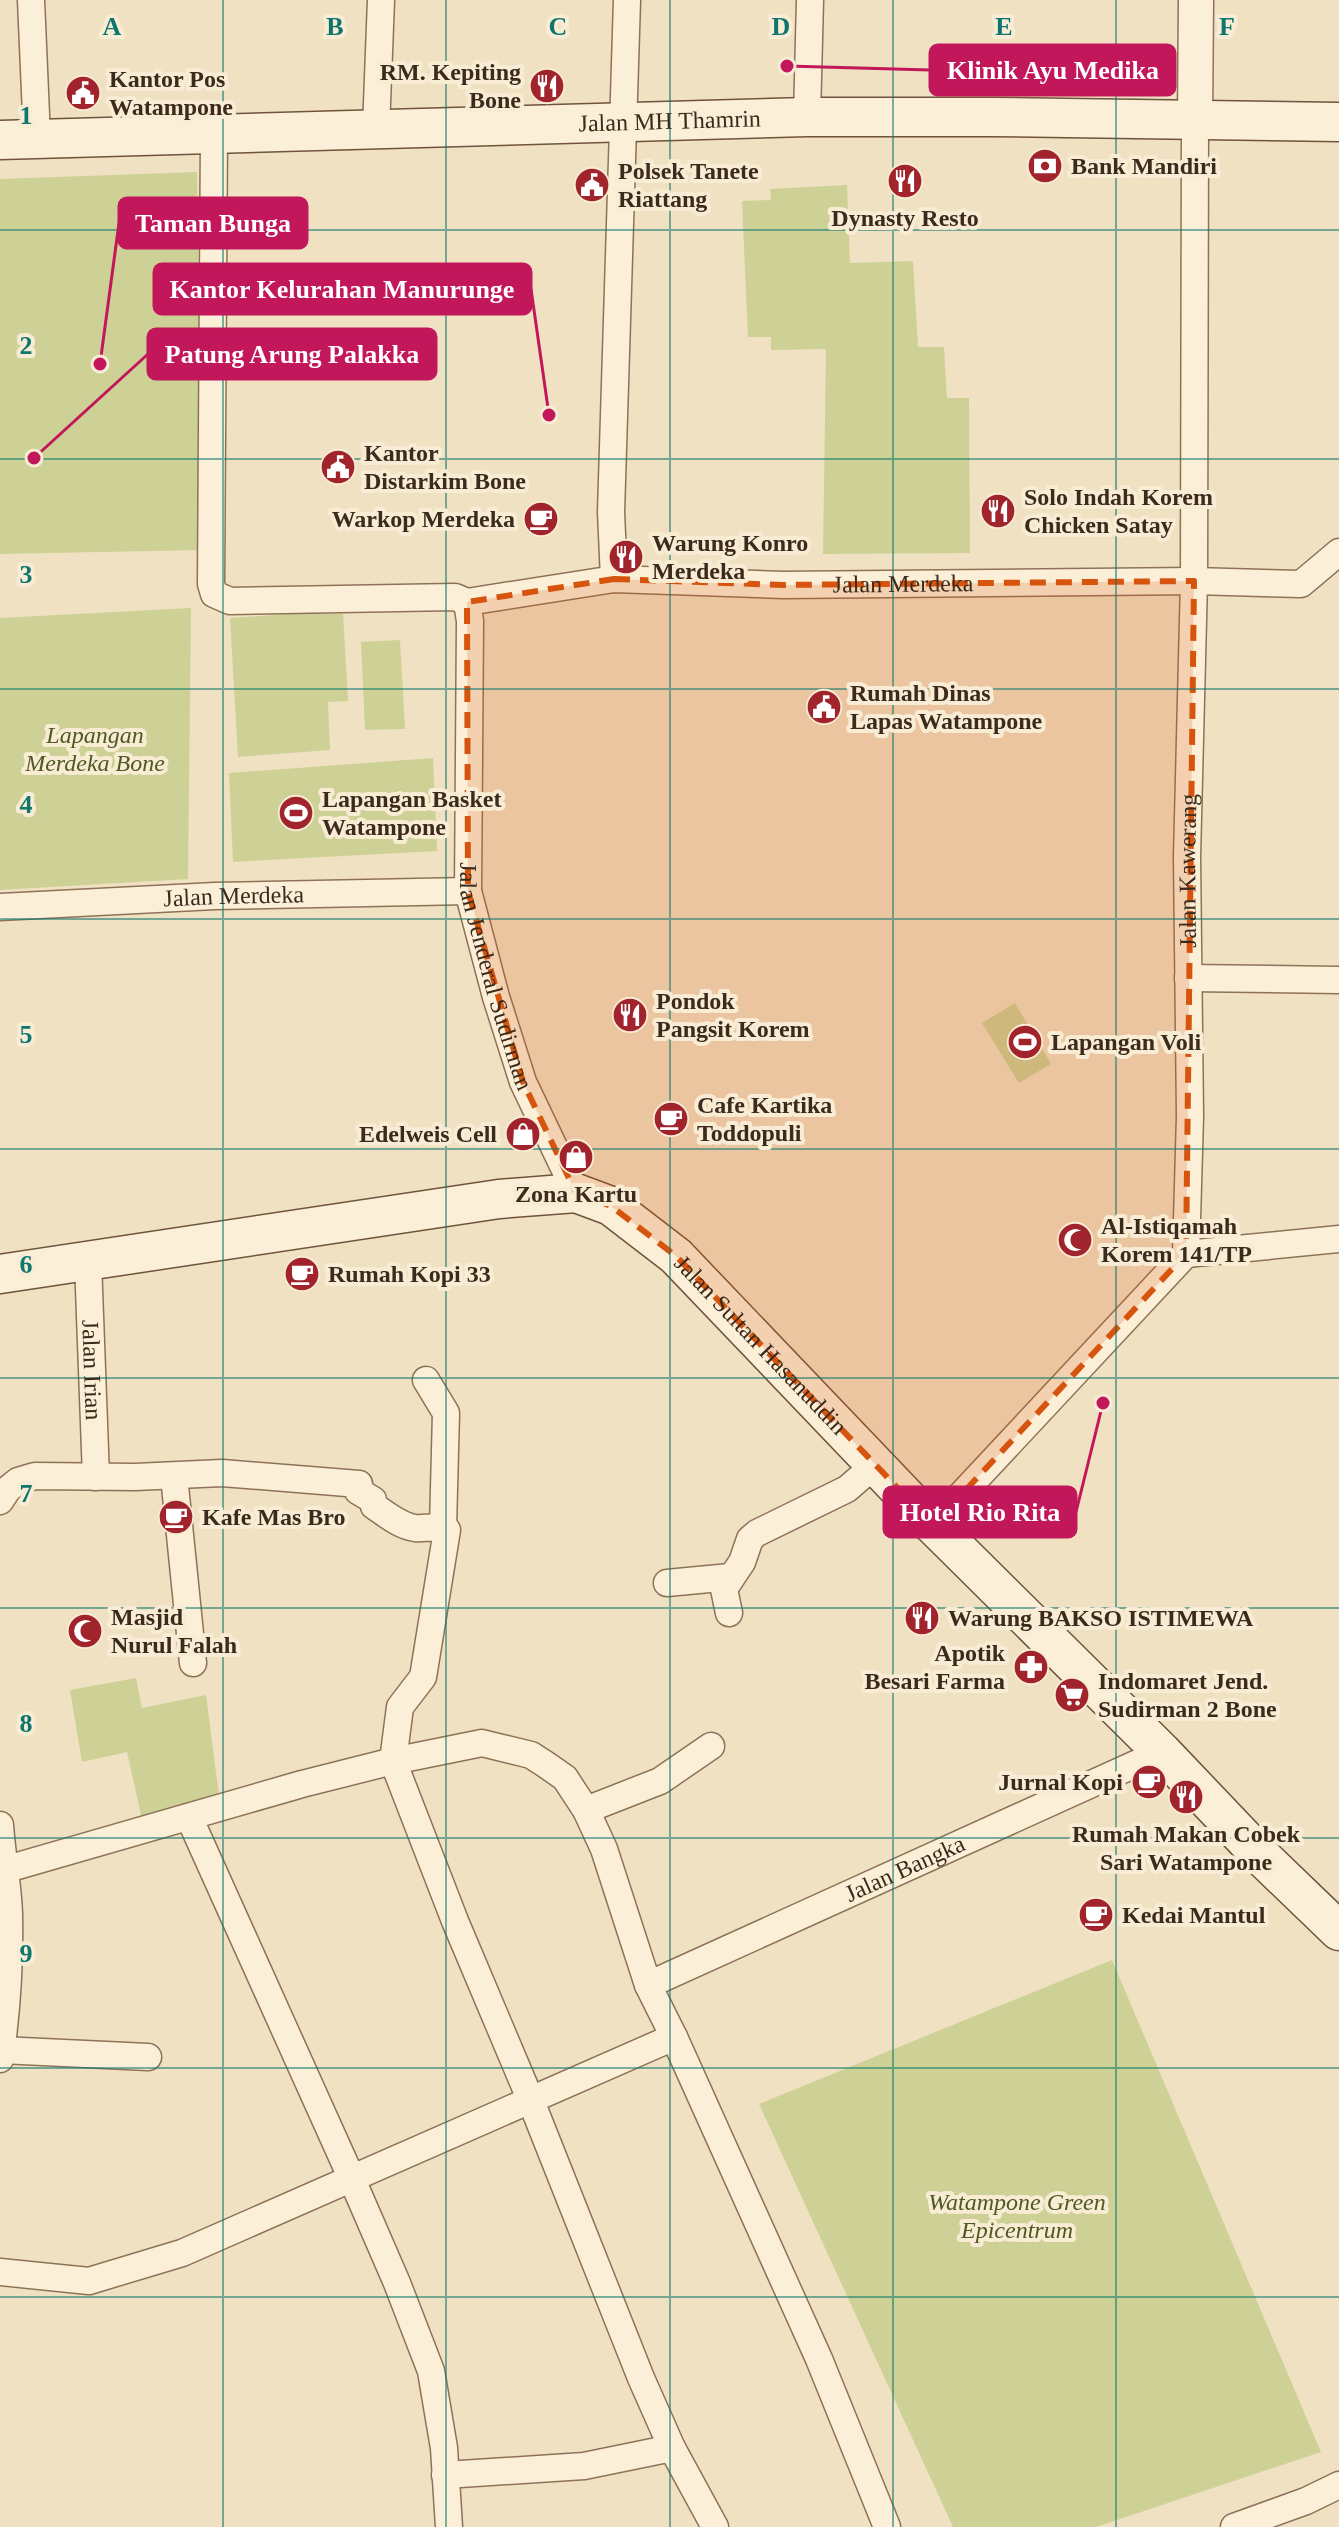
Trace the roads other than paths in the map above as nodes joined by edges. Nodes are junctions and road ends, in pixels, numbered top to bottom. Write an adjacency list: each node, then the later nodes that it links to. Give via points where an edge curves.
1 (31, 0): 12 (street)
2 (381, 0): 10 (street)
3 (627, 0): 9 (street)
4 (810, 0): 6 (street)
5 (1196, 0): 7 (street)
6 (807, 117): 7 (main road, Jalan MH Thamrin); 9 (main road, Jalan MH Thamrin)
7 (1195, 119): 8 (main road, Jalan MH Thamrin); 15 (street, Jalan Kawerang)
8 (1339, 122)
9 (623, 123): 10 (main road, Jalan MH Thamrin); 14 (street, via 611,512)
10 (376, 129): 11 (main road, Jalan MH Thamrin)
11 (214, 134): 12 (main road, Jalan MH Thamrin); 16 (street, via 214,594 230,601 455,597)
12 (18, 139)
13 (1339, 552): 15 (street, Jalan Merdeka, via 1301,584)
14 (614, 579): 15 (street, Jalan Merdeka, via 783,585); 16 (street, Jalan Merdeka)
15 (1194, 581): 19 (street, Jalan Kawerang)
16 (467, 602): 17 (street, Jalan Jenderal Sudirman)
17 (468, 891): 18 (street, Jalan Merdeka); 21 (street, Jalan Jenderal Sudirman, via 523,1082)
18 (0, 907)
19 (1188, 978): 20 (street); 23 (street, Jalan Kawerang)
20 (1339, 980)
21 (576, 1193): 24 (main road, Jalan Sultan Hasanuddin, via 499,1199); 27 (main road, Jalan Sultan Hasanuddin, via 611,1206 676,1256)
22 (1339, 1239): 23 (street)
23 (1186, 1254): 31 (street)
24 (88, 1262): 25 (main road, Jalan Sultan Hasanuddin); 29 (street, Jalan Irian)
25 (0, 1274)
26 (426, 1380): 32 (street, via 446,1413)
27 (876, 1464): 31 (main road, Jalan Sultan Hasanuddin); 33 (street, via 847,1489 757,1533)
28 (174, 1476): 29 (street); 32 (street, via 222,1473 359,1484 358,1491 394,1520 413,1528); 36 (street)
29 (96, 1477): 30 (street, via 35,1476 18,1481)
30 (0, 1501)
31 (933, 1525): 38 (main road, Jalan Sultan Hasanuddin)
32 (443, 1527): 39 (street, via 447,1530 423,1677 400,1707)
33 (730, 1577): 34 (street); 35 (street, via 724,1589)
34 (667, 1583)
35 (729, 1613)
36 (193, 1663)
37 (711, 1746): 40 (street, via 660,1781)
38 (1162, 1752): 44 (main road, Jalan Sultan Hasanuddin); 45 (street, Jalan Bangka)
39 (393, 1761): 40 (street, via 482,1743 513,1750 531,1755 565,1778); 41 (street); 49 (street)
40 (586, 1810): 45 (street)
41 (189, 1817): 43 (street); 50 (street)
42 (0, 1825): 43 (street)
43 (2, 1871): 47 (street, via 9,1943)
44 (1339, 1931)
45 (648, 1985): 46 (street)
46 (674, 2037): 49 (street); 57 (street, via 819,2359)
47 (1, 2054): 48 (street)
48 (148, 2057)
49 (531, 2101): 50 (street); 52 (street)
50 (351, 2177): 51 (street, via 196,2248 104,2278); 53 (street, via 431,2371)
51 (0, 2272)
52 (672, 2448): 53 (street, via 584,2466); 56 (street)
53 (445, 2475): 55 (street)
54 (1339, 2485): 58 (street)
55 (449, 2527)
56 (715, 2527)
57 (887, 2527)
58 (1234, 2527)

